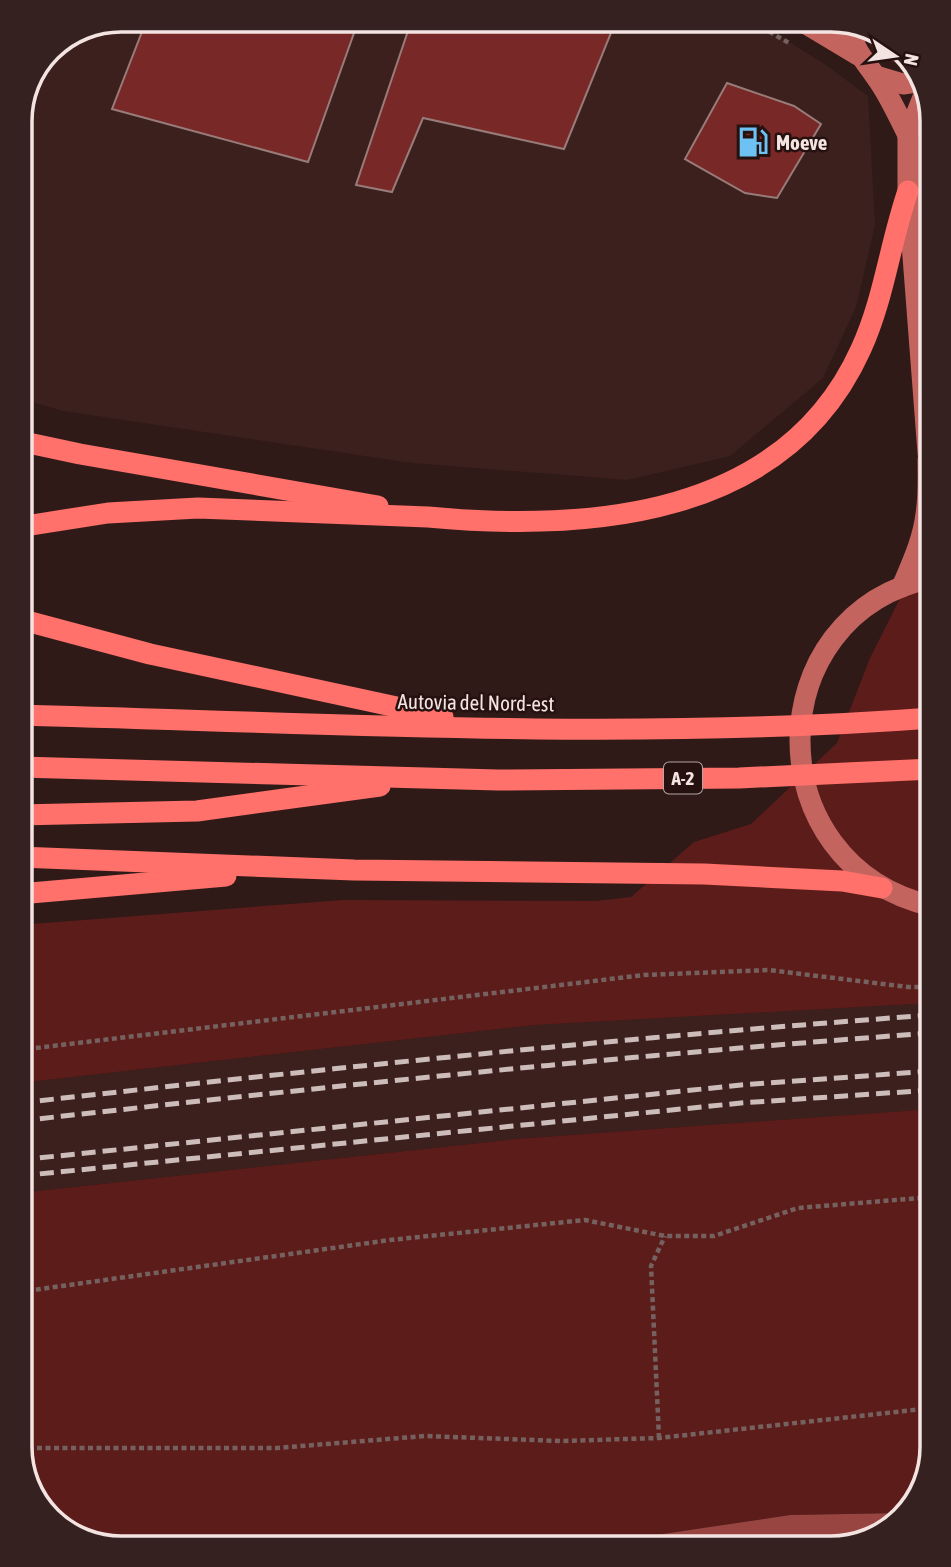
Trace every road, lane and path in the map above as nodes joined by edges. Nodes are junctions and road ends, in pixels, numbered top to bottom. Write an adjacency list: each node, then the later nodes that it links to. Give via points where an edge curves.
1 (770, 32): 4 (path)
2 (819, 32): 5 (main road)
3 (852, 34): 5 (main road)
4 (796, 47)
5 (858, 55): 6 (main road)
6 (876, 76): 7 (main road, via 893,83); 9 (main road)
7 (911, 82)
8 (919, 108): 9 (main road)
9 (908, 135): 10 (main road)
10 (908, 191): 11 (main road); 13 (highway, via 861,349 816,420 765,464 700,495 620,515 555,522)
11 (920, 339)
12 (32, 444): 13 (highway)
13 (428, 517): 14 (highway, via 198,509 107,513)
14 (32, 525)
15 (920, 542): 17 (main road)
16 (920, 582): 17 (main road)
17 (902, 587): 28 (main road, via 856,616 837,635 810,682 799,741 806,792 816,816 830,840)
18 (32, 622): 21 (highway, via 150,654)
19 (32, 715): 21 (highway, Autovia del Nord-est)
20 (920, 719): 21 (highway, Autovia del Nord-est, via 703,728)
21 (490, 727)
22 (32, 767): 24 (highway, A-2)
23 (920, 770): 24 (highway, A-2, via 739,778)
24 (433, 778): 25 (highway, via 197,811)
25 (32, 815)
26 (32, 857): 27 (highway)
27 (312, 868): 28 (highway, via 704,874 807,878); 29 (highway)
28 (882, 888): 30 (main road)
29 (32, 893)
30 (920, 903)
31 (920, 987): 32 (path, via 769,970 644,975)
32 (32, 1048)
33 (920, 1198): 34 (path, via 798,1208 714,1236)
34 (665, 1236): 35 (path, via 585,1220 390,1240); 37 (path, via 651,1266)
35 (32, 1290)
36 (920, 1409): 37 (path)
37 (659, 1438): 38 (path, via 561,1441 425,1436 277,1448)
38 (32, 1448)

